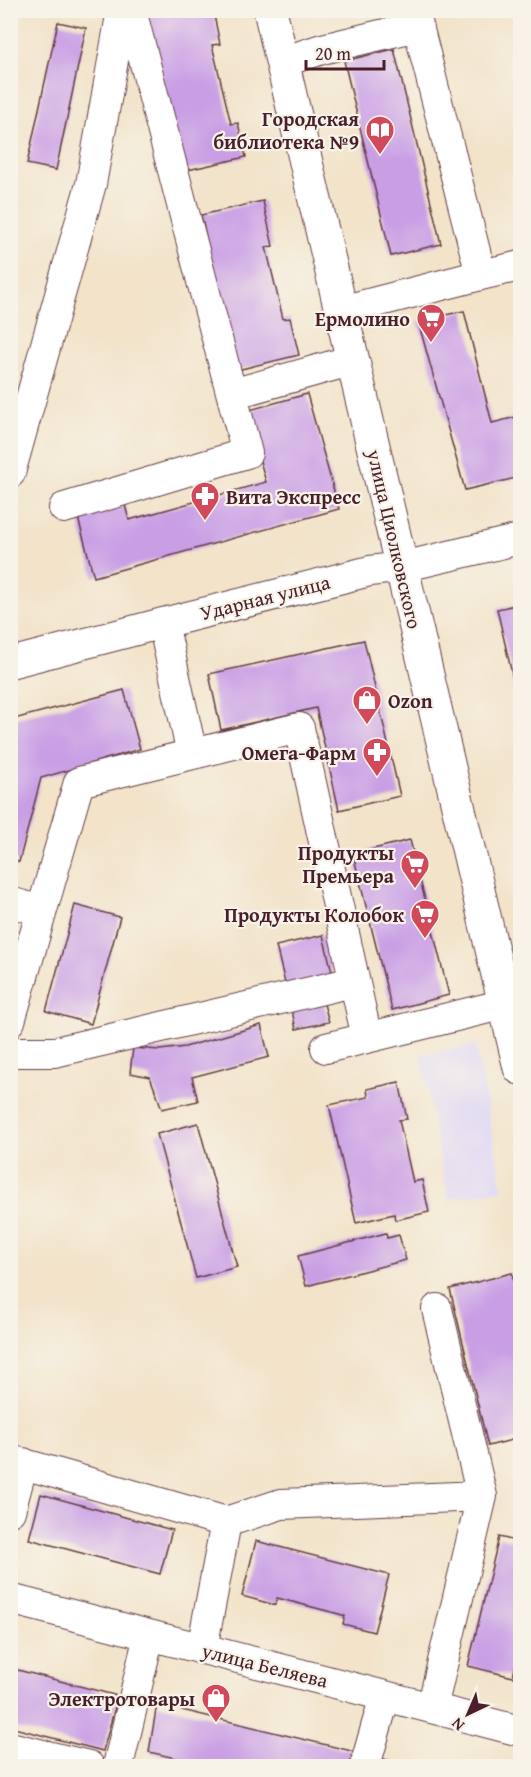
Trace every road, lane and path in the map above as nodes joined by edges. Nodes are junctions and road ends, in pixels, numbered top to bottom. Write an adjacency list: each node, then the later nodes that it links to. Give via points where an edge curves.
1 (122, 10): 11 (street, via 91,184)
2 (131, 10): 10 (street)
3 (270, 10): 5 (main road, улица Циолковского)
4 (416, 18): 5 (street); 7 (street)
5 (282, 62): 8 (main road, улица Циолковского)
6 (520, 266): 7 (street)
7 (481, 275): 8 (street)
8 (341, 311): 9 (main road, улица Циолковского)
9 (353, 360): 10 (street); 14 (main road, улица Циолковского)
10 (232, 394): 12 (street, via 247,453)
11 (10, 473)
12 (64, 508)
13 (520, 539): 14 (street, Ударная улица)
14 (402, 567): 15 (street, Ударная улица, via 370,571); 21 (main road, улица Циолковского)
15 (163, 622): 16 (street, Ударная улица); 17 (street)
16 (10, 663)
17 (192, 754): 19 (street, via 79,782); 20 (street, via 299,728)
18 (10, 902): 19 (street)
19 (41, 911): 22 (street)
20 (353, 982): 23 (street); 25 (street, via 55,1052)
21 (505, 1004): 23 (street); 26 (main road, улица Циолковского)
22 (10, 1022)
23 (367, 1038): 24 (street)
24 (326, 1048)
25 (10, 1052)
26 (520, 1068)
27 (437, 1309): 29 (street)
28 (17, 1461): 30 (street); 31 (street)
29 (482, 1496): 31 (street, via 281,1504); 36 (street)
30 (10, 1510)
31 (226, 1522): 34 (street)
32 (10, 1599): 33 (street, улица Беляева)
33 (149, 1635): 34 (street, улица Беляева); 40 (street)
34 (202, 1648): 35 (street, улица Беляева)
35 (385, 1696): 36 (street, улица Беляева); 41 (street)
36 (432, 1708): 37 (street, улица Беляева)
37 (520, 1731)
38 (10, 1747): 39 (street)
39 (89, 1767)
40 (118, 1767)
41 (365, 1767)

